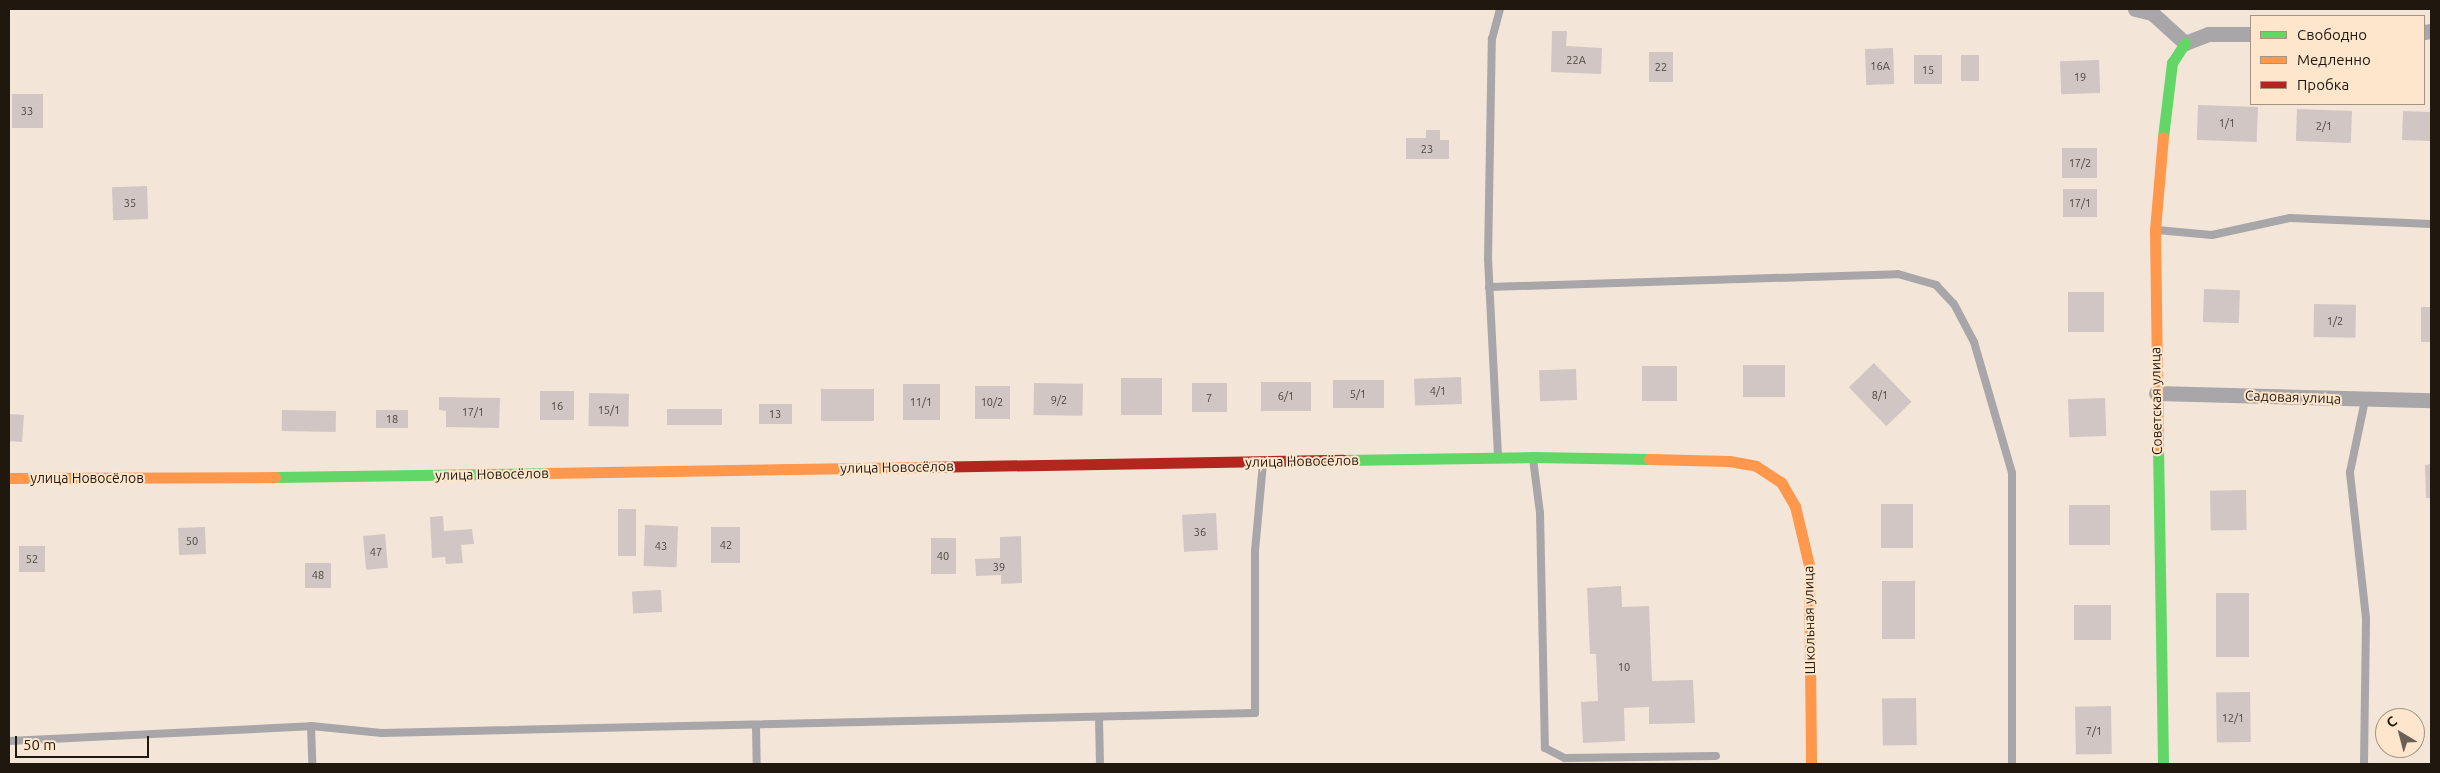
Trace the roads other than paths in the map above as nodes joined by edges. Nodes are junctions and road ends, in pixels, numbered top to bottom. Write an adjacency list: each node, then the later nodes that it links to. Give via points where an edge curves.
1 (1500, 9): 7 (lane, via 1492,39)
2 (2135, 9): 4 (street, via 2152,13)
3 (2250, 34): 4 (street, via 2208,34)
4 (2185, 43): 6 (street, Советская улица, via 2172,62 2167,86)
5 (2431, 224): 6 (lane, via 2290,218 2212,235)
6 (2155, 230): 8 (street, Советская улица)
7 (1490, 287): 12 (lane); 25 (lane, via 1898,274 1936,285 1954,304 1974,342 2012,473)
8 (2156, 393): 9 (street, Садовая улица); 26 (street, Советская улица)
9 (2365, 400): 10 (street, Садовая улица); 27 (lane, via 2350,472 2366,618)
10 (2431, 400)
11 (1533, 457): 12 (street, улица Новосёлов); 15 (street, улица Новосёлов, via 1729,461 1756,466); 20 (lane, via 1540,513 1545,748 1564,758)
12 (1498, 458): 13 (street, улица Новосёлов)
13 (1263, 461): 14 (street, улица Новосёлов, via 229,478); 16 (lane, via 1254,551 1255,713)
14 (9, 478)
15 (1780, 482): 21 (street, Школьная улица, via 1795,506 1809,565)
16 (1099, 717): 17 (lane); 24 (lane)
17 (756, 725): 18 (lane, via 382,734); 23 (lane)
18 (311, 726): 19 (lane); 22 (lane)
19 (9, 741)
20 (1716, 756)
21 (1813, 763)
22 (312, 764)
23 (756, 764)
24 (1100, 764)
25 (2012, 764)
26 (2162, 764)
27 (2364, 764)

